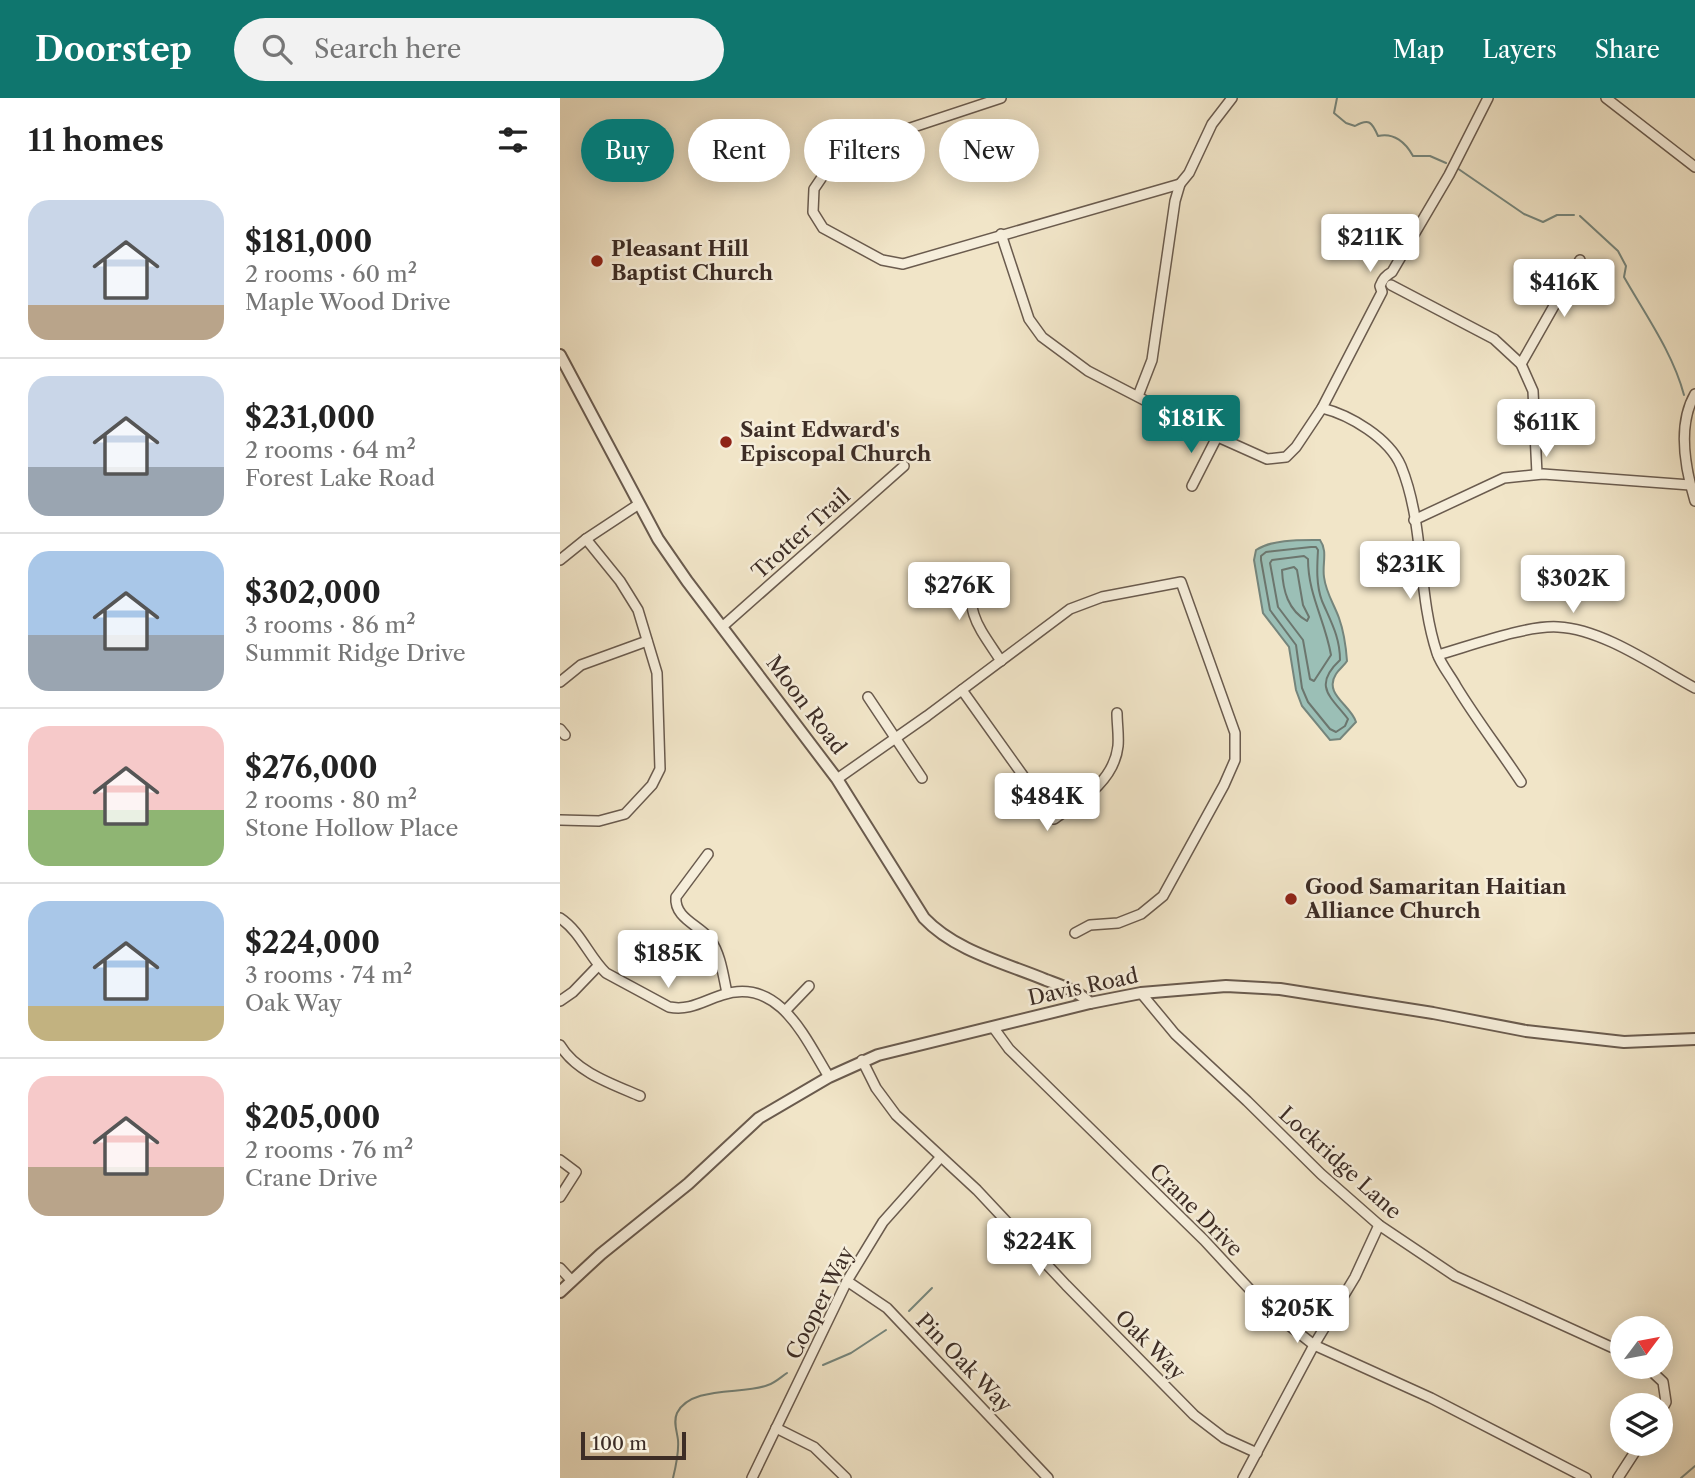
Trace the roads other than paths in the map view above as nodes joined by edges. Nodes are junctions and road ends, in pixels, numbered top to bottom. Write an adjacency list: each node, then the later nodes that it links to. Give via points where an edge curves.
1 (1001, 98): 5 (street)
2 (1232, 98): 7 (street)
3 (1488, 98): 10 (street)
4 (1606, 98): 6 (street)
5 (976, 102): 8 (street, via 844,151 814,189 813,212 823,228 893,263 912,262)
6 (1695, 167)
7 (1180, 184): 8 (street); 16 (street, via 1152,360)
8 (1001, 234): 16 (street, via 1029,319 1042,337 1088,371)
9 (1580, 260): 14 (street)
10 (1392, 272): 11 (street); 12 (street, via 1382,281)
11 (1391, 285): 12 (street); 14 (street, via 1494,339)
12 (1382, 292): 17 (street)
13 (560, 355): 24 (street, Moon Road)
14 (1521, 363): 20 (street, via 1533,391)
15 (1695, 394): 21 (street, via 1684,420)
16 (1138, 396): 18 (street)
17 (1322, 408): 18 (street, via 1286,457 1267,459); 25 (street, via 1349,419 1392,451 1401,465)
18 (1217, 437): 22 (street)
19 (904, 466): 29 (street, Trotter Trail)
20 (1537, 474): 21 (street); 25 (street, via 1504,478)
21 (1690, 485): 23 (street)
22 (1192, 486)
23 (1695, 500)
24 (639, 504): 26 (street); 29 (street, Moon Road, via 658,539)
25 (1414, 520): 31 (street)
26 (586, 539): 27 (street); 30 (street, via 638,610)
27 (560, 560)
28 (972, 569): 32 (street, via 969,596 974,620)
29 (722, 627): 40 (street, Moon Road)
30 (648, 641): 33 (street, via 581,665); 42 (street, via 657,673 660,769 625,814 599,821)
31 (1438, 655): 34 (street, via 1531,629 1558,627 1607,641); 41 (street)
32 (1001, 661): 35 (street); 45 (street, via 1070,609 1102,597 1181,582 1236,733 1236,760 1163,896 1141,914 1118,923 1090,925)
33 (560, 682)
34 (1695, 688)
35 (962, 690): 37 (street, via 1054,819 1095,790 1110,772 1118,748); 38 (street)
36 (868, 697): 38 (street)
37 (1116, 713)
38 (896, 738): 39 (street); 40 (street)
39 (922, 778)
40 (837, 779): 51 (street, Moon Road, via 914,906 933,928 958,944 1078,993)
41 (1521, 782)
42 (560, 820)
43 (708, 855): 48 (street, via 676,897 675,905 713,943)
44 (560, 918): 46 (street)
45 (1075, 933)
46 (598, 966): 48 (street, via 678,1009); 50 (street)
47 (809, 986): 52 (street)
48 (727, 993): 52 (street, via 765,996)
49 (1141, 993): 51 (street, Davis Road); 54 (street, Davis Road, via 1226,986 1280,989 1526,1031 1624,1042); 62 (street, Lockridge Lane, via 1175,1034)
50 (560, 1001)
51 (1090, 1003): 53 (street, Davis Road)
52 (786, 1010): 57 (street)
53 (993, 1027): 56 (street, Davis Road); 67 (street, Crane Drive, via 1009,1049 1267,1308)
54 (1695, 1039)
55 (560, 1045): 58 (street, via 592,1074)
56 (862, 1060): 57 (street, Davis Road); 59 (street, Oak Way, via 896,1115)
57 (829, 1077): 64 (street, Davis Road, via 760,1118)
58 (640, 1096)
59 (940, 1158): 65 (street, Cooper Way, via 883,1222); 70 (street, Oak Way, via 977,1190 1194,1415 1224,1438)
60 (560, 1160): 61 (street, via 576,1172)
61 (560, 1197)
62 (1379, 1225): 67 (street, via 1355,1278); 68 (street, Lockridge Lane, via 1455,1276)
63 (560, 1268): 64 (street)
64 (572, 1281): 66 (street, Davis Road)
65 (847, 1281): 69 (street, Cooper Way); 74 (street, Pin Oak Way, via 887,1308)
66 (561, 1290)
67 (1314, 1345): 70 (street); 76 (street, Crane Drive, via 1431,1398)
68 (1610, 1347)
69 (776, 1429): 72 (street, Cooper Way); 73 (street, via 814,1447)
70 (1257, 1453): 75 (street)
71 (1632, 1456): 77 (street)
72 (752, 1478)
73 (846, 1478)
74 (1048, 1478)
75 (1243, 1478)
76 (1586, 1478)
77 (1618, 1478)

